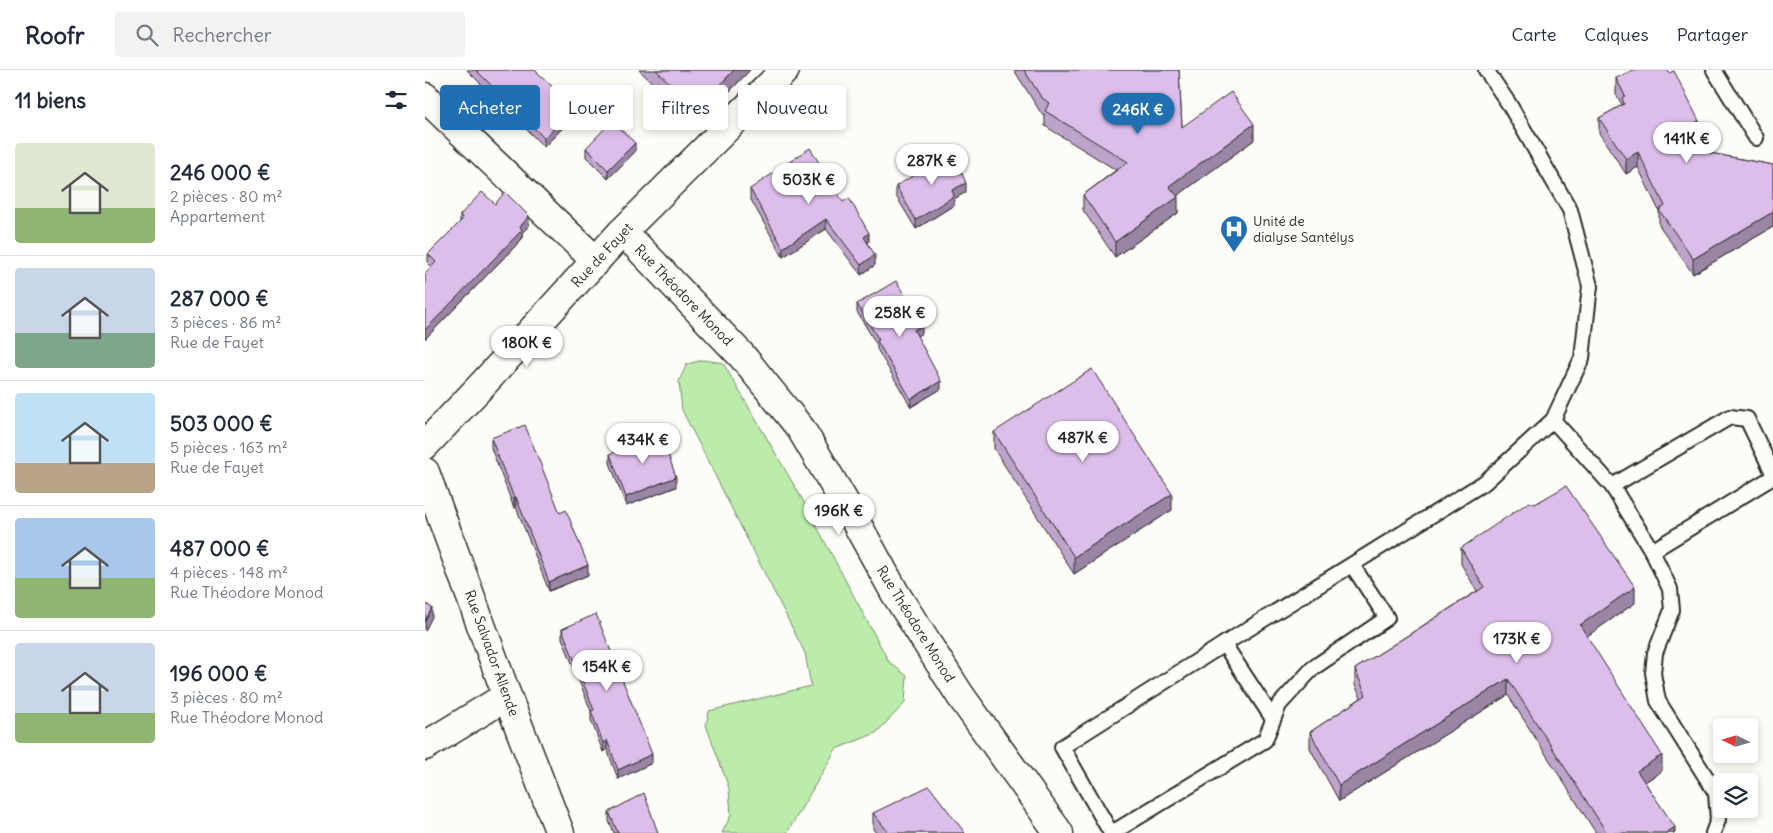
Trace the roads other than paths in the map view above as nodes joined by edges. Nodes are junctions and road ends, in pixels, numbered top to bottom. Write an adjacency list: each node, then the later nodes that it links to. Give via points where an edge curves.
1 (785, 70): 6 (street, Rue de Fayet)
2 (1486, 70): 8 (lane, via 1570,210 1590,286 1582,358)
3 (1714, 70): 5 (lane)
4 (425, 97): 7 (street)
5 (1756, 138)
6 (621, 233): 7 (street, Rue de Fayet); 21 (street, Rue Théodore Monod, via 742,356 801,429 895,593 960,695)
7 (596, 261): 9 (street, Rue de Fayet)
8 (1553, 420): 13 (lane); 15 (lane, via 1485,482)
9 (425, 445)
10 (425, 472): 17 (street, Rue Salvador Allende)
11 (1773, 473): 13 (lane, via 1747,419 1730,417)
12 (1773, 477): 14 (lane)
13 (1612, 486): 14 (lane)
14 (1652, 551): 23 (lane, via 1670,589 1672,610 1655,653 1653,673 1659,701 1716,793 1718,820)
15 (1352, 565): 16 (lane); 18 (lane, via 1387,618 1313,668 1279,705)
16 (1225, 644): 18 (lane); 22 (lane, via 1062,747)
17 (507, 696): 19 (street); 20 (street, Rue Salvador Allende)
18 (1273, 719): 22 (lane, via 1265,740)
19 (425, 746)
20 (560, 833)
21 (1059, 833)
22 (1111, 833)
23 (1713, 833)

